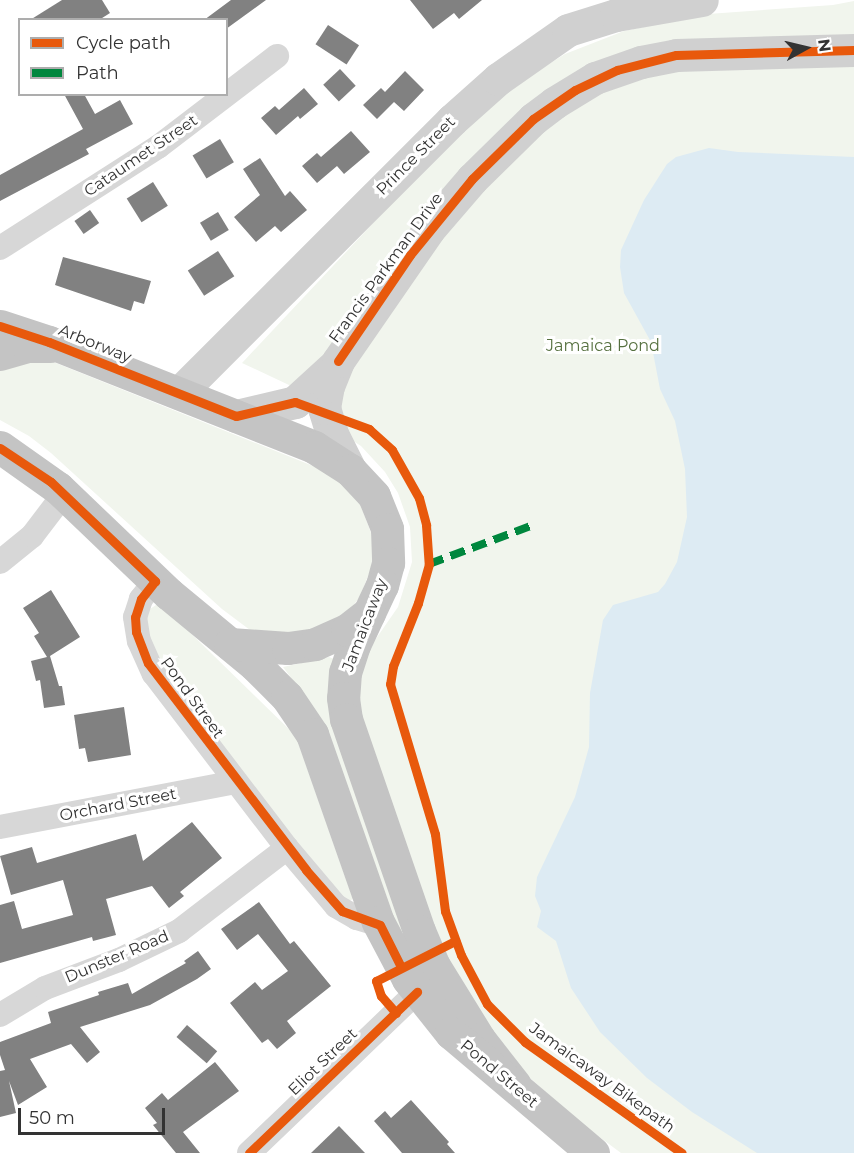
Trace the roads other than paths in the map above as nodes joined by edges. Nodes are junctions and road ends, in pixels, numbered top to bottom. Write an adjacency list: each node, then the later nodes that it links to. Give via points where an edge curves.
1 (702, 0): 11 (main road, Prince Street, via 616,15 568,30 498,79 452,120)
2 (854, 50): 10 (main road, Francis Parkman Drive, via 676,55 616,69 575,90 533,119 465,187 410,255)
3 (277, 56): 4 (street, Cataumet Street)
4 (228, 93)
5 (225, 96): 6 (street, Cataumet Street, via 158,147)
6 (0, 248)
7 (0, 327): 8 (highway, Arborway)
8 (61, 347): 9 (highway, via 28,346); 11 (highway, Arborway)
9 (0, 354)
10 (338, 361): 12 (main road, Francis Parkman Drive, via 295,402); 14 (main road, Francis Parkman Drive, via 324,408)
11 (179, 393): 12 (highway, Jamaicaway)
12 (236, 416): 14 (highway, Jamaicaway, via 314,447)
13 (1, 447): 15 (highway)
14 (350, 470): 18 (highway, Jamaicaway, via 378,504 388,536 387,568)
15 (64, 494): 16 (street, via 32,536); 17 (highway)
16 (0, 562)
17 (155, 581): 19 (highway); 20 (street, Pond Street, via 136,611 136,632 142,651 158,679)
18 (369, 613): 19 (highway, via 347,630 315,644 288,648); 26 (highway, Jamaicaway, via 345,672 343,698 349,730 434,966 479,1039)
19 (230, 644): 23 (highway, via 282,692 312,734)
20 (236, 782): 21 (street, Orchard Street); 22 (street, Pond Street)
21 (0, 826)
22 (287, 848): 23 (street, Pond Street, via 336,906); 25 (street, Dunster Road, via 179,931 126,957 45,988)
23 (380, 925): 24 (highway, Pond Street)
24 (417, 992): 26 (highway, Pond Street, via 451,1033); 27 (street, Eliot Street)
25 (0, 1016)
26 (515, 1085): 28 (highway, Pond Street)
27 (249, 1153)
28 (593, 1153)

